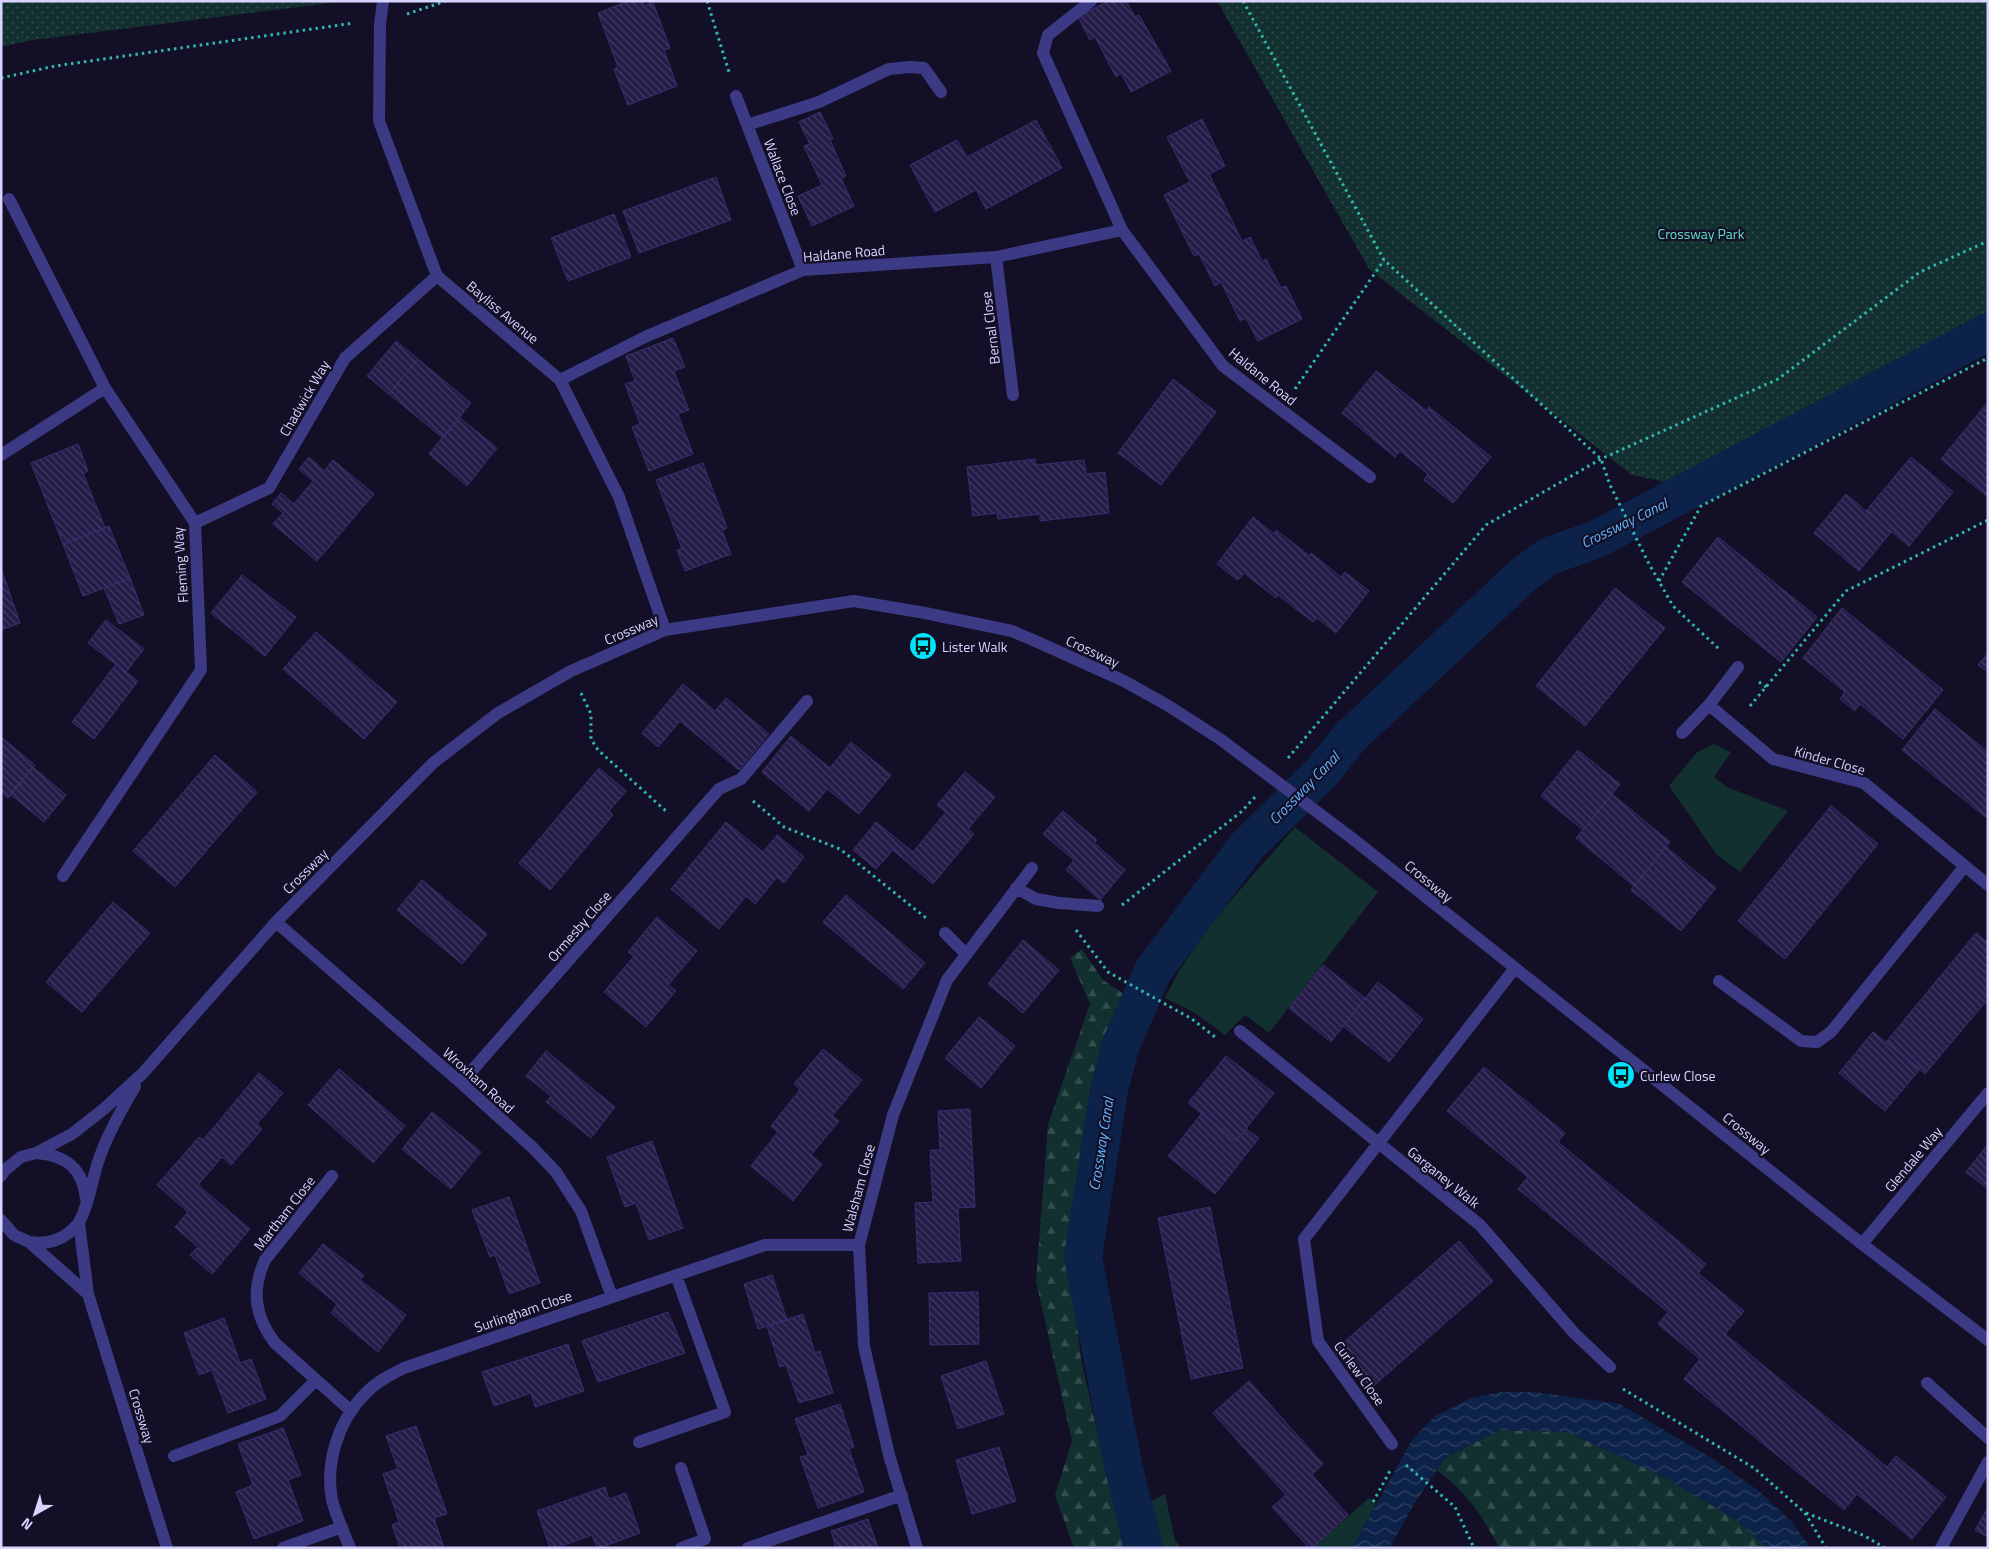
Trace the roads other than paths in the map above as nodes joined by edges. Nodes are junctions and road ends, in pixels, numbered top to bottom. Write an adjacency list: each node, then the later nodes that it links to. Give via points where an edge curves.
1 (383, 1): 10 (street, Bayliss Avenue, via 379,121)
2 (1091, 1): 7 (street, Haldane Road, via 1048,35 1043,53)
3 (941, 92): 5 (street, via 924,68 889,69 819,102)
4 (736, 96): 5 (street, Wallace Close)
5 (747, 126): 9 (street, Wallace Close)
6 (9, 199): 12 (street, Fleming Way)
7 (1122, 230): 8 (street, Haldane Road); 15 (street, Haldane Road, via 1223,366)
8 (996, 256): 9 (street, Haldane Road); 13 (street, Bernal Close)
9 (803, 270): 11 (street, Haldane Road, via 645,336)
10 (437, 276): 11 (street, Bayliss Avenue); 16 (street, Chadwick Way, via 344,358 269,488)
11 (560, 380): 17 (street, Bayliss Avenue, via 619,498)
12 (105, 388): 14 (street); 16 (street, Fleming Way)
13 (1013, 395)
14 (1, 455)
15 (1370, 477)
16 (195, 523): 24 (street, Fleming Way, via 201,670)
17 (665, 630): 28 (street, Crossway, via 571,671 498,713 433,763); 31 (street, Crossway, bridge, via 854,602 1012,631 1035,640 1124,681 1220,739 1353,839)
18 (1738, 667): 20 (street)
19 (807, 701): 35 (street, Ormesby Close, via 741,779 719,789)
20 (1709, 705): 21 (street); 22 (street, Kinder Close, via 1772,759 1864,783)
21 (1682, 733)
22 (1965, 866): 25 (street, Kinder Close); 32 (street, via 1831,1032 1817,1042 1801,1041)
23 (1032, 868): 26 (street, Walsham Close)
24 (63, 876)
25 (1988, 885)
26 (1016, 888): 27 (street, via 1036,899); 30 (street, Walsham Close)
27 (1098, 906)
28 (276, 922): 34 (street, Crossway); 35 (street, Wroxham Road)
29 (945, 932): 30 (street)
30 (966, 954): 47 (street, Walsham Close, via 947,980 894,1115)
31 (1515, 968): 37 (street, Curlew Close); 48 (street, Crossway)
32 (1719, 981)
33 (1240, 1031): 37 (street, Garganey Walk)
34 (143, 1073): 38 (street, Crossway, via 72,1134); 43 (street, Crossway, via 115,1120)
35 (461, 1083): 51 (street, Wroxham Road, via 556,1172 581,1211)
36 (1988, 1093): 48 (street, Glendale Way)
37 (1379, 1143): 53 (street, Garganey Walk, via 1480,1225 1574,1333); 59 (street, Curlew Close, via 1304,1239 1318,1342)
38 (36, 1153): 39 (street, Crossway); 43 (street, Crossway, via 51,1154 65,1160 77,1171 84,1186)
39 (21, 1156): 40 (street, Crossway); 41 (street)
40 (1, 1159)
41 (1, 1176)
42 (332, 1176): 54 (street, Martham Close, via 265,1260 256,1287 259,1317 266,1331)
43 (86, 1202): 45 (street, Crossway)
44 (1, 1220): 46 (street, via 14,1235)
45 (79, 1223): 46 (street, via 54,1241); 50 (street, Crossway)
46 (29, 1242): 50 (street)
47 (858, 1244): 49 (street, Surlingham Close, via 765,1244); 63 (street, Walsham Close, via 864,1346)
48 (1862, 1244): 52 (street, Crossway)
49 (676, 1275): 51 (street, Surlingham Close); 58 (street, via 725,1412)
50 (88, 1294): 65 (street, Crossway)
51 (612, 1297): 56 (street, Surlingham Close, via 404,1368 366,1393)
52 (1988, 1340)
53 (1610, 1367)
54 (316, 1380): 56 (street, Martham Close); 60 (street, via 280,1416)
55 (1927, 1383): 57 (street)
56 (351, 1410): 64 (street, Surlingham Close, via 340,1431 330,1477 332,1501)
57 (1988, 1438)
58 (639, 1442)
59 (1392, 1444)
60 (174, 1456)
61 (1988, 1462): 71 (street)
62 (681, 1468): 68 (street, via 705,1539)
63 (902, 1495): 69 (street); 70 (street, Walsham Close)
64 (342, 1527): 66 (street); 67 (street, Surlingham Close)
65 (167, 1548)
66 (283, 1548)
67 (350, 1548)
68 (681, 1548)
69 (748, 1548)
70 (917, 1548)
71 (1941, 1548)

